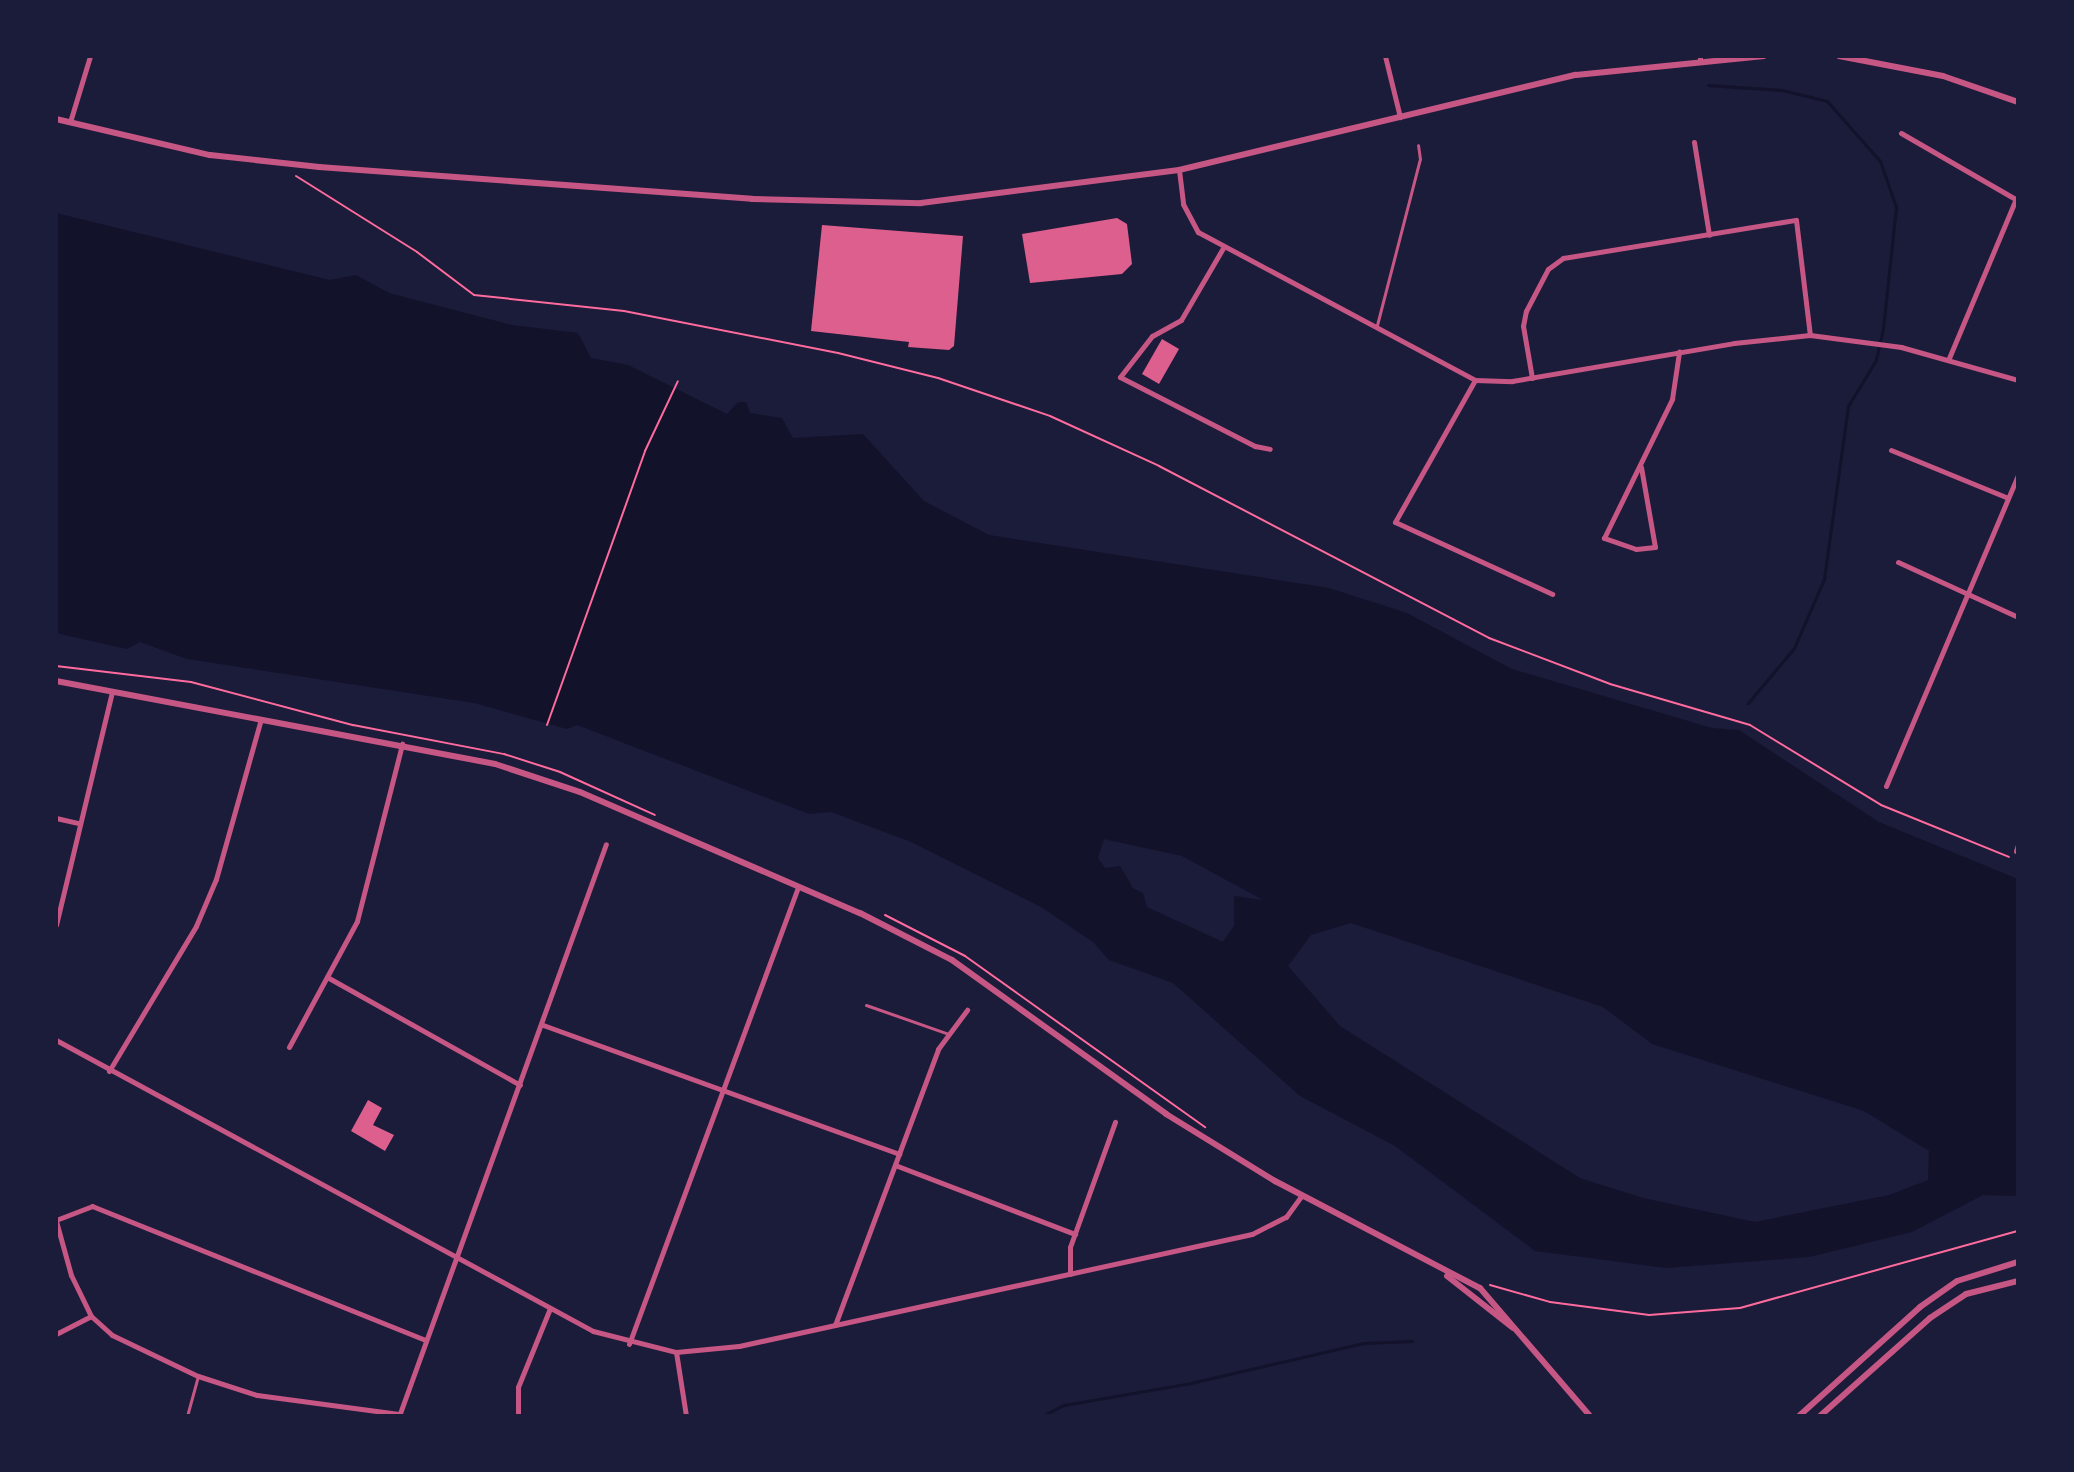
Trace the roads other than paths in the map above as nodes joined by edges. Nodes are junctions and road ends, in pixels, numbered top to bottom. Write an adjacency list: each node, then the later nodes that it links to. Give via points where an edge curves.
1 (90, 56): 9 (street)
2 (1385, 56): 7 (street)
3 (1764, 56): 5 (street)
4 (1839, 56): 6 (street, via 1943,76)
5 (1700, 57): 7 (street, via 1576,75)
6 (2018, 102)
7 (1400, 117): 13 (street)
8 (56, 119): 9 (street)
9 (70, 122): 13 (street, via 210,155 774,201 921,203)
10 (1901, 133): 14 (street)
11 (1694, 142): 15 (street)
12 (1418, 145): 17 (lane, via 1420,159)
13 (1179, 170): 16 (street, via 1189,221)
14 (2017, 200): 20 (street)
15 (1709, 235): 18 (street, via 1796,220); 21 (street, via 1563,258 1548,269 1523,326)
16 (1223, 248): 17 (street); 24 (street, via 1181,320 1152,336 1120,377)
17 (1376, 329): 22 (street)
18 (1810, 335): 19 (street); 20 (street)
19 (1679, 352): 21 (street); 26 (street, via 1672,399)
20 (1949, 358): 23 (street)
21 (1532, 378): 22 (street)
22 (1475, 380): 30 (street, via 1395,522)
23 (2018, 380)
24 (1270, 449)
25 (1891, 450): 28 (street)
26 (1641, 467): 26 (street, via 1604,538 1636,549 1655,547)
27 (2018, 475): 28 (street)
28 (2008, 498): 31 (street)
29 (1898, 562): 31 (street)
30 (1552, 594)
31 (1969, 596): 32 (street); 37 (street)
32 (2018, 617)
33 (56, 681): 34 (street)
34 (112, 692): 35 (street); 39 (street)
35 (261, 719): 36 (street); 50 (street, via 216,879 196,926)
36 (402, 744): 41 (street, via 546,779); 43 (street, via 357,921)
37 (1886, 786)
38 (56, 818): 39 (street)
39 (78, 823): 42 (street)
40 (606, 844): 46 (street)
41 (798, 887): 52 (street); 56 (street, via 952,960 1166,1114)
42 (56, 925)
43 (327, 977): 49 (street); 51 (street)
44 (866, 1005): 47 (lane)
45 (967, 1010): 47 (street)
46 (543, 1025): 51 (street); 52 (street)
47 (949, 1034): 54 (street)
48 (56, 1040): 50 (street)
49 (289, 1047)
50 (109, 1071): 59 (street)
51 (520, 1085): 59 (street)
52 (721, 1089): 54 (street); 70 (street)
53 (1115, 1122): 58 (street)
54 (899, 1154): 55 (street)
55 (895, 1165): 58 (street); 66 (street)
56 (1301, 1196): 61 (street); 62 (street, via 1286,1217 1252,1234)
57 (56, 1221): 65 (street, via 71,1275); 69 (street, via 92,1206)
58 (1075, 1234): 62 (street, via 1068,1257)
59 (456, 1258): 64 (street); 69 (street)
60 (2018, 1262): 78 (street, via 1944,1289)
61 (1442, 1272): 67 (street); 67 (street, via 1480,1288)
62 (1070, 1274): 66 (street)
63 (2018, 1281): 79 (street, via 1966,1294 1930,1318)
64 (550, 1308): 70 (street); 75 (street, via 518,1387)
65 (91, 1316): 68 (street); 72 (street, via 112,1335)
66 (835, 1325): 71 (street, via 739,1346)
67 (1513, 1328): 77 (street)
68 (56, 1334)
69 (426, 1340): 73 (street)
70 (629, 1344): 71 (street)
71 (676, 1352): 76 (street)
72 (198, 1376): 73 (street, via 257,1395); 74 (lane)
73 (399, 1415)
74 (187, 1416)
75 (518, 1416)
76 (686, 1416)
77 (1590, 1416)
78 (1799, 1416)
79 (1820, 1416)

